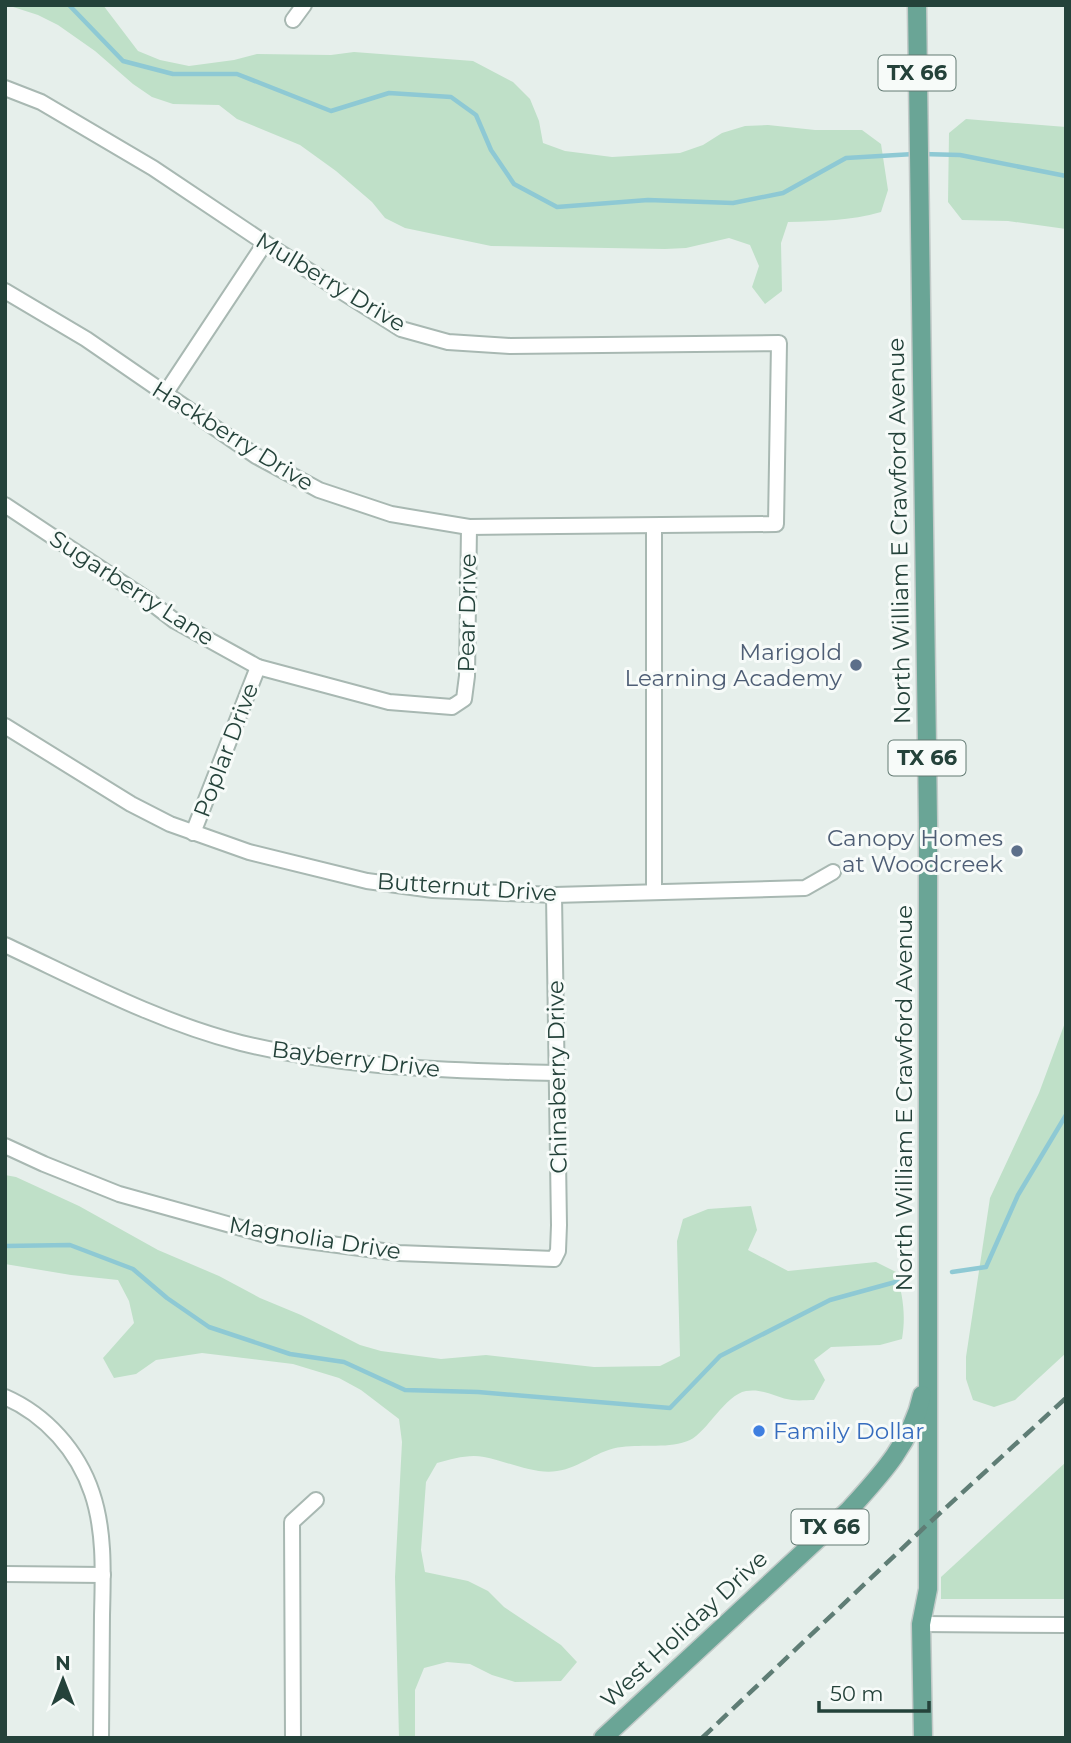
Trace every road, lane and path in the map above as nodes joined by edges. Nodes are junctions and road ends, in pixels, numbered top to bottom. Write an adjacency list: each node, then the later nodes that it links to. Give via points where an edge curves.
1 (304, 5): 3 (street)
2 (917, 5): 23 (main road, North William E Crawford Avenue / TX 66, via 928,823)
3 (293, 20)
4 (5, 88): 5 (street, Mulberry Drive, via 41,102 153,168)
5 (265, 243): 7 (street); 9 (street, Mulberry Drive, via 401,329 448,342 510,346 779,343)
6 (5, 291): 7 (street, Hackberry Drive)
7 (165, 394): 11 (street, Hackberry Drive, via 256,456 318,490 391,514)
8 (5, 505): 12 (street, Sugarberry Lane, via 175,621)
9 (776, 524): 10 (street, Hackberry Drive)
10 (654, 526): 11 (street, Hackberry Drive); 17 (street)
11 (469, 527): 13 (street, Pear Drive)
12 (258, 667): 13 (street, Sugarberry Lane, via 389,702 452,707); 15 (street, Poplar Drive)
13 (464, 699)
14 (5, 726): 15 (street, Butternut Drive, via 131,804)
15 (193, 833): 18 (street, Butternut Drive, via 292,864 367,881 433,890)
16 (833, 872): 17 (street, Butternut Drive, via 805,888)
17 (654, 892): 18 (street, Butternut Drive)
18 (554, 895): 20 (street, Chinaberry Drive)
19 (5, 945): 20 (street, Bayberry Drive, via 107,994 239,1042 350,1062 466,1072)
20 (558, 1073): 22 (street, Chinaberry Drive, via 559,1225)
21 (5, 1146): 22 (street, Magnolia Drive, via 119,1194 270,1236 398,1253)
22 (554, 1259)
23 (929, 1350): 28 (main road, via 928,1588); 32 (main road, West Holiday Drive / TX 66, via 913,1425 885,1469 849,1510)
24 (5, 1397): 27 (street, via 24,1405 51,1427 78,1461 93,1494)
25 (316, 1500): 31 (street, via 292,1522)
26 (5, 1574): 27 (street)
27 (103, 1575): 30 (street)
28 (921, 1624): 29 (street); 33 (main road)
29 (1066, 1625)
30 (101, 1738)
31 (293, 1738)
32 (603, 1738)
33 (923, 1738)

